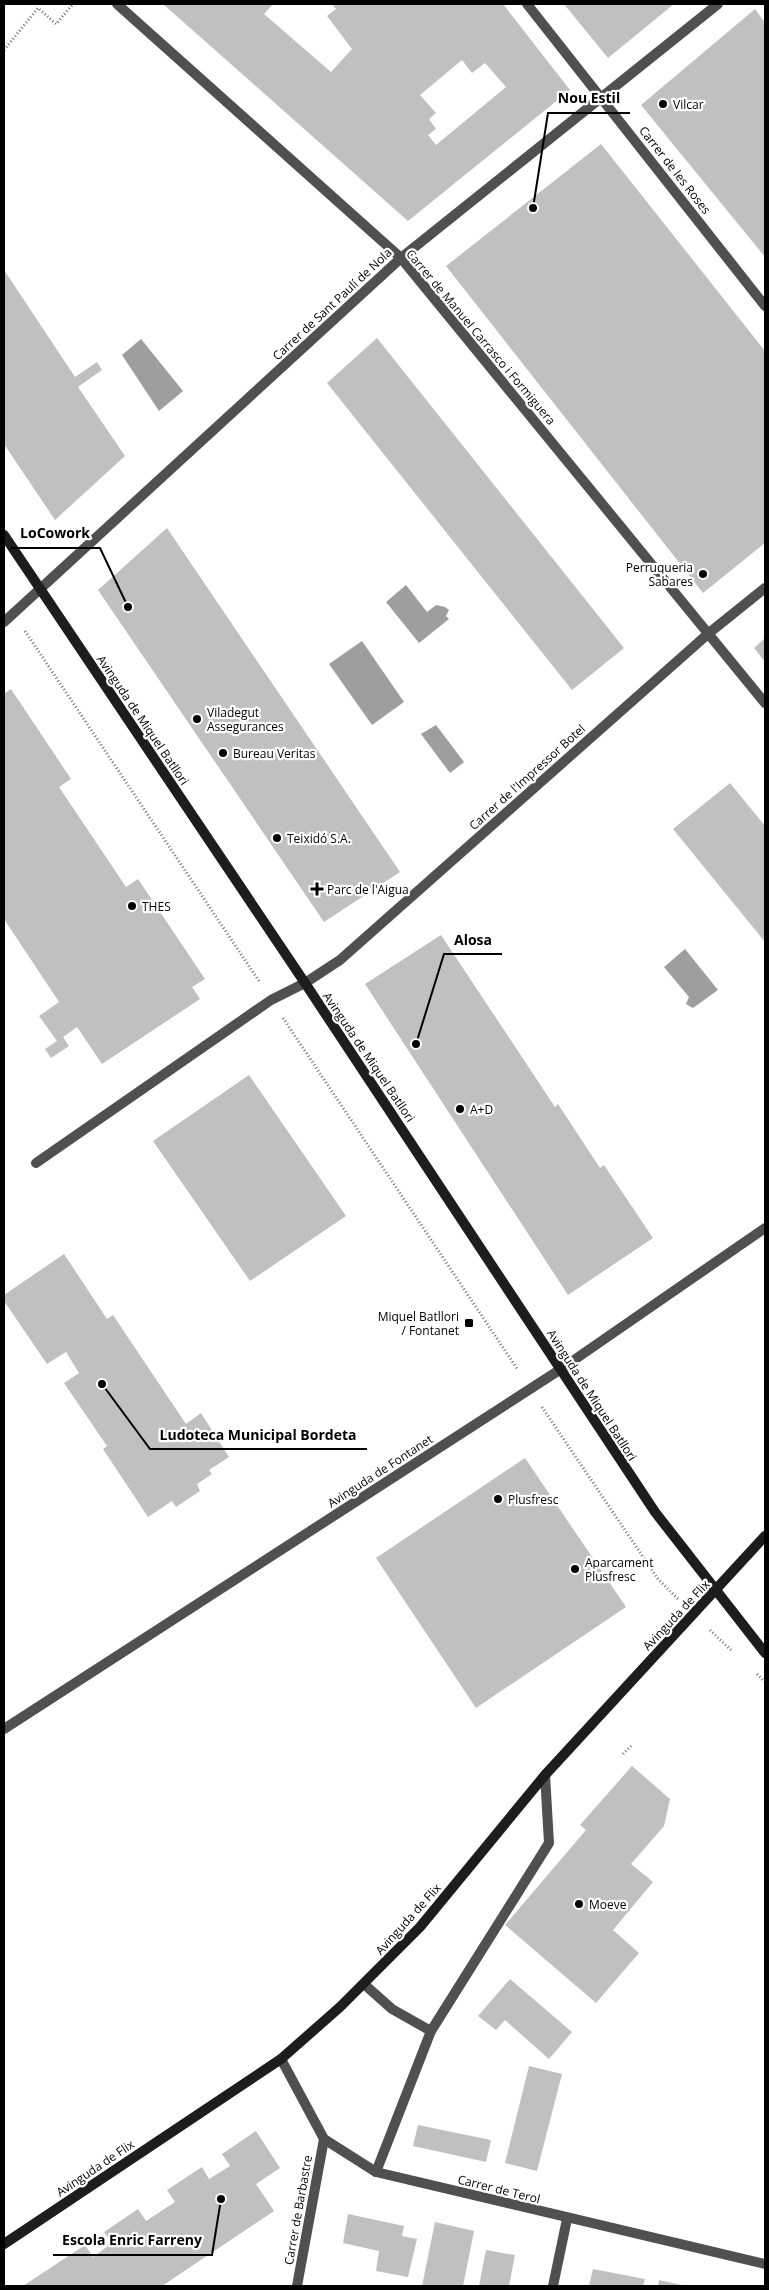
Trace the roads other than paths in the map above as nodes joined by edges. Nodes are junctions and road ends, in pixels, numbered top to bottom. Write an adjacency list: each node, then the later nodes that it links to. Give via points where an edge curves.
1 (118, 4): 5 (street, Carrer de Manuel Carrasco i Formiguera)
2 (527, 4): 4 (street, Carrer de les Roses)
3 (718, 4): 4 (street, Carrer de Sant Paulí de Nola)
4 (601, 97): 5 (street, Carrer de Sant Paulí de Nola); 6 (street, Carrer de les Roses)
5 (401, 258): 9 (street, Carrer de Sant Paulí de Nola); 11 (street, Carrer de Manuel Carrasco i Formiguera)
6 (765, 306)
7 (4, 535): 9 (main road, Avinguda de Miquel Batllori)
8 (765, 588): 11 (street, Carrer de l'Impressor Botel)
9 (40, 589): 10 (street, Carrer de Sant Paulí de Nola); 13 (main road, Avinguda de Miquel Batllori)
10 (4, 622)
11 (708, 633): 12 (street, Carrer de Manuel Carrasco i Formiguera); 13 (street, Carrer de l'Impressor Botel, via 340,960)
12 (765, 703)
13 (305, 983): 14 (street, Carrer de l'Impressor Botel, via 271,1000); 16 (main road, Avinguda de Miquel Batllori)
14 (36, 1163)
15 (765, 1228): 16 (street, Avinguda de Fontanet)
16 (561, 1369): 18 (main road, Avinguda de Miquel Batllori, via 655,1512); 20 (street, Avinguda de Fontanet)
17 (765, 1536): 18 (main road, Avinguda de Flix)
18 (716, 1590): 19 (main road, Avinguda de Miquel Batllori); 21 (main road, Avinguda de Flix)
19 (765, 1653)
20 (4, 1729)
21 (545, 1775): 22 (main road, Avinguda de Flix, via 420,1927); 23 (street, via 549,1843)
22 (364, 1984): 23 (street, via 392,2009); 24 (main road, Avinguda de Flix)
23 (431, 2031): 26 (street)
24 (281, 2059): 25 (street, Carrer de Terol); 28 (main road, Avinguda de Flix)
25 (324, 2139): 26 (street, Carrer de Terol); 30 (street, Carrer de Barbastre)
26 (376, 2172): 27 (street, Carrer de Terol)
27 (567, 2219): 29 (street, Carrer de Terol); 31 (street)
28 (4, 2244)
29 (765, 2264)
30 (297, 2286)
31 (553, 2286)

